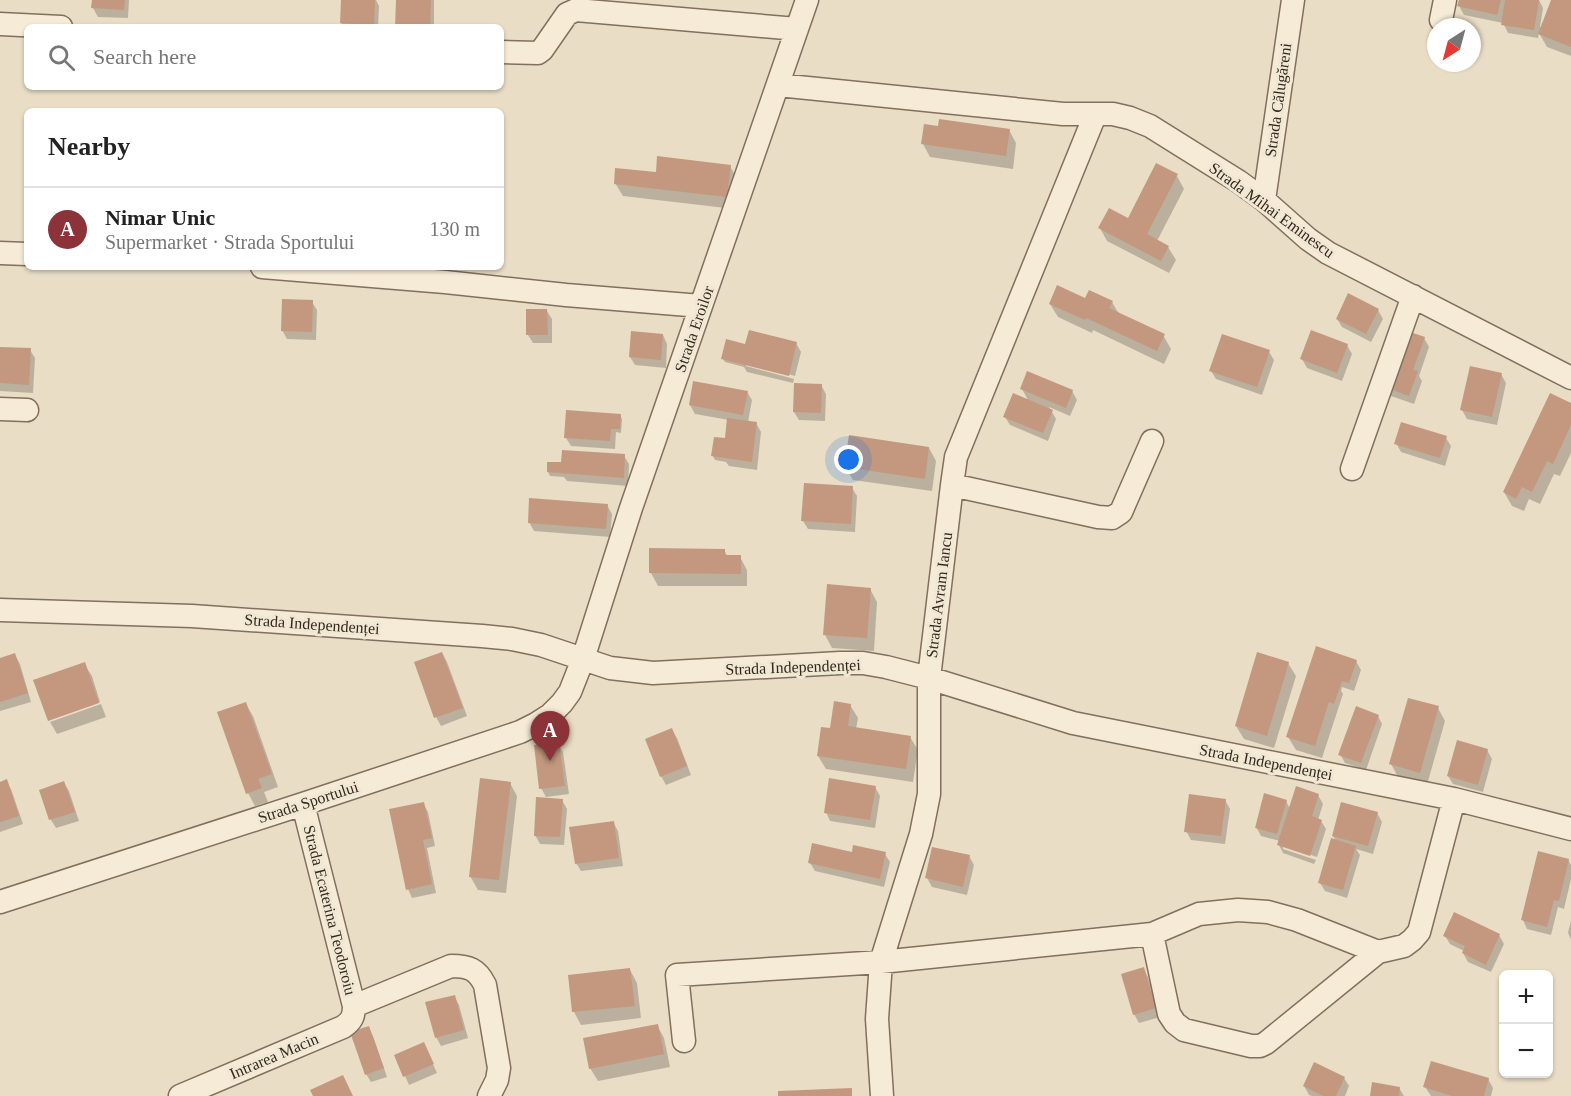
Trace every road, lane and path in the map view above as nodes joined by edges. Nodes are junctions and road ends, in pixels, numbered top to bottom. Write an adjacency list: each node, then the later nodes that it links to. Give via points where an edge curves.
1 (807, 0): 5 (street, Strada Eroilor)
2 (1293, 0): 9 (street, Strada Călugăreni)
3 (0, 24): 4 (street)
4 (24, 25)
5 (797, 29): 6 (street, via 576,10 567,14 538,53); 7 (street, Strada Eroilor)
6 (504, 52)
7 (778, 85): 8 (street, Strada Mihai Eminescu); 14 (street, Strada Eroilor)
8 (1095, 115): 9 (street, Strada Mihai Eminescu, via 1113,114 1150,126); 20 (street, Strada Avram Iancu, via 956,457)
9 (1264, 200): 13 (street, Strada Mihai Eminescu, via 1328,253)
10 (0, 253): 11 (street)
11 (24, 254)
12 (299, 270): 14 (street)
13 (1413, 296): 15 (street, Strada Mihai Eminescu); 19 (street)
14 (701, 306): 22 (street, Strada Eroilor)
15 (1571, 378)
16 (0, 409): 17 (street)
17 (27, 410)
18 (1152, 441): 20 (street, via 1121,513 1112,518)
19 (1352, 469)
20 (952, 485): 23 (street, Strada Avram Iancu)
21 (0, 610): 22 (street, Strada Independenței, via 192,616 482,636 541,645)
22 (583, 658): 23 (street, Strada Independenței, via 610,668 653,673 863,663); 25 (street, Strada Sportului, via 570,692 550,715 536,724)
23 (929, 678): 24 (street, Strada Independenței, via 1073,723); 30 (street, Strada Avram Iancu, via 925,814)
24 (1454, 799): 26 (street, Strada Independenței); 29 (street, via 1419,932 1404,946)
25 (303, 804): 27 (street, Strada Sportului); 31 (street, Strada Ecaterina Teodoroiu)
26 (1571, 829)
27 (0, 902)
28 (1152, 934): 29 (street, via 1199,914 1268,912); 29 (street, via 1174,1023 1184,1030 1251,1046 1266,1043); 30 (street)
29 (1378, 952)
30 (881, 962): 32 (street, via 677,975); 35 (street, Strada Avram Iancu, via 877,1019)
31 (354, 1005): 33 (street, Intrarea Macin, via 350,1023 343,1027); 34 (street, Strada Ecaterina Teodoroiu, via 451,966 473,969 485,985 499,1068)
32 (684, 1041)
33 (180, 1096)
34 (489, 1096)
35 (882, 1096)

